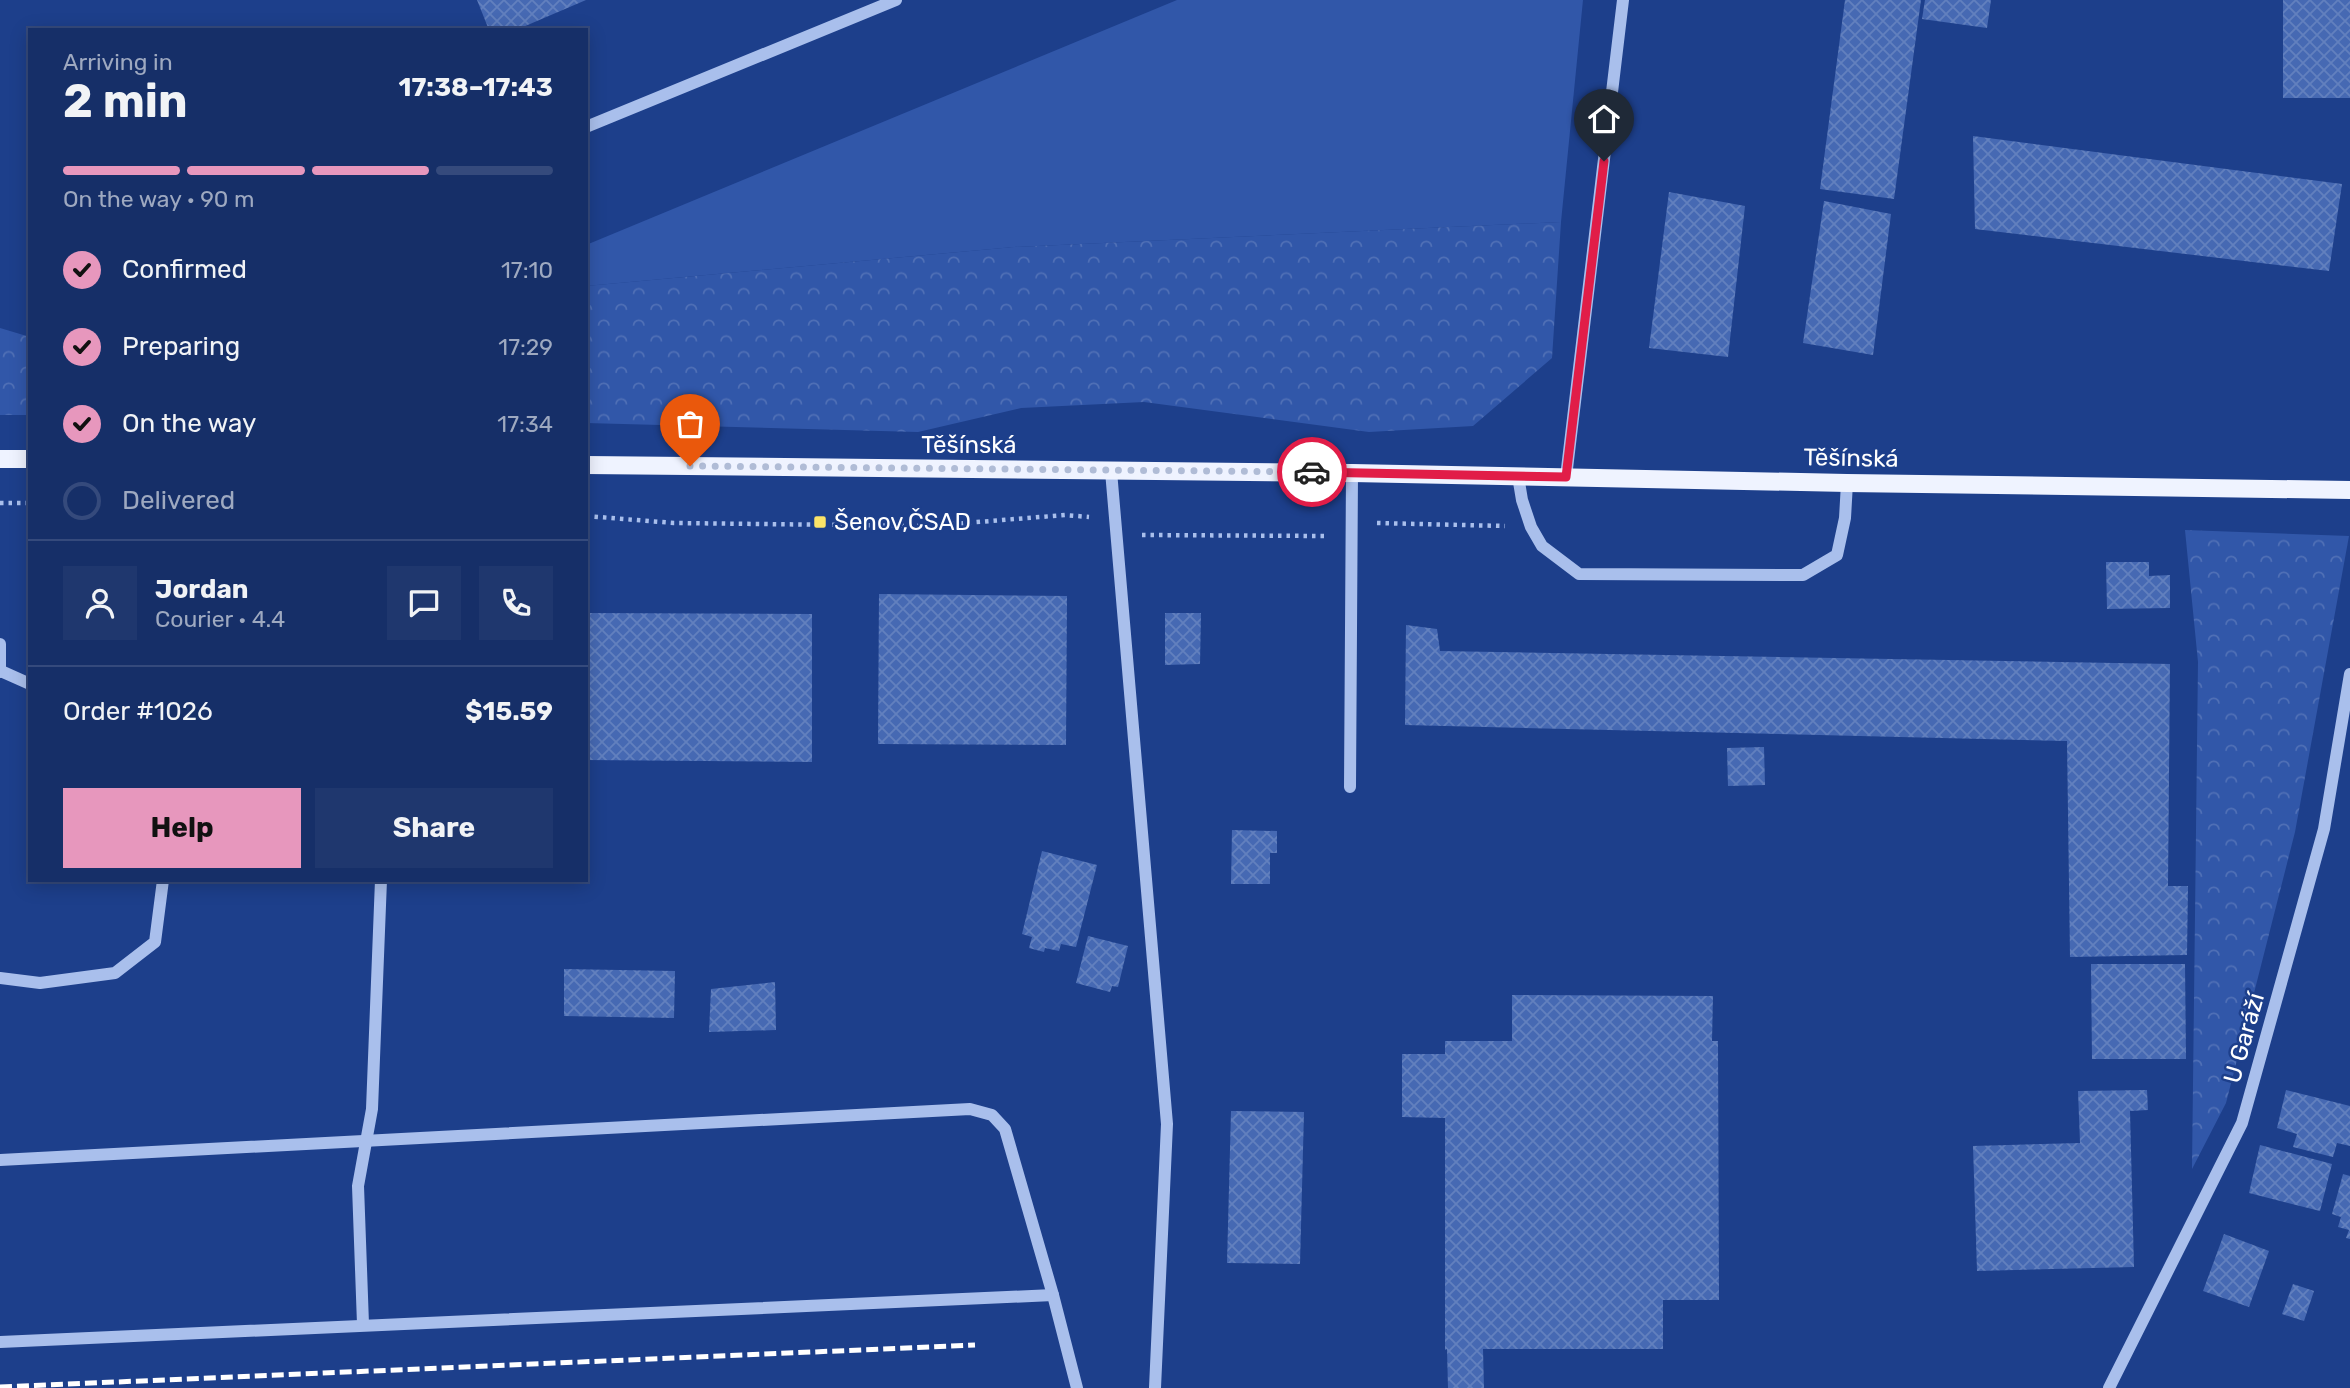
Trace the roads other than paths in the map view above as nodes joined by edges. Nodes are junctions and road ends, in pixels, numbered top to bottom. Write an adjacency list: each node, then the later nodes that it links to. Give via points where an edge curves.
1 (896, 0): 3 (street)
2 (1623, 0): 10 (street)
3 (588, 126)
4 (0, 459): 5 (main road)
5 (28, 459)
6 (588, 464): 7 (main road, Těšínská)
7 (1111, 471): 8 (main road, Těšínská); 27 (street, via 1167,1124)
8 (1352, 472): 9 (main road, Těšínská); 17 (street)
9 (1518, 476): 10 (main road, Těšínská); 11 (street, via 1531,527 1542,546 1578,574 1803,575 1837,555)
10 (1566, 477): 11 (main road, Těšínská)
11 (1847, 483): 12 (main road, Těšínská)
12 (2350, 490)
13 (0, 645): 14 (street)
14 (0, 671): 16 (street)
15 (2350, 674): 28 (street, U Garáží, via 2324,828 2242,1122)
16 (28, 683)
17 (1350, 787)
18 (163, 882): 20 (street, via 155,942 115,973 40,984)
19 (380, 882): 21 (street, via 372,1109)
20 (0, 978)
21 (366, 1141): 22 (street); 23 (street, via 970,1109 992,1115 1005,1129); 24 (street, via 358,1186)
22 (0, 1160)
23 (1054, 1295): 24 (street); 26 (street)
24 (363, 1324): 25 (street)
25 (0, 1342)
26 (1077, 1388)
27 (1155, 1388)
28 (2109, 1388)

